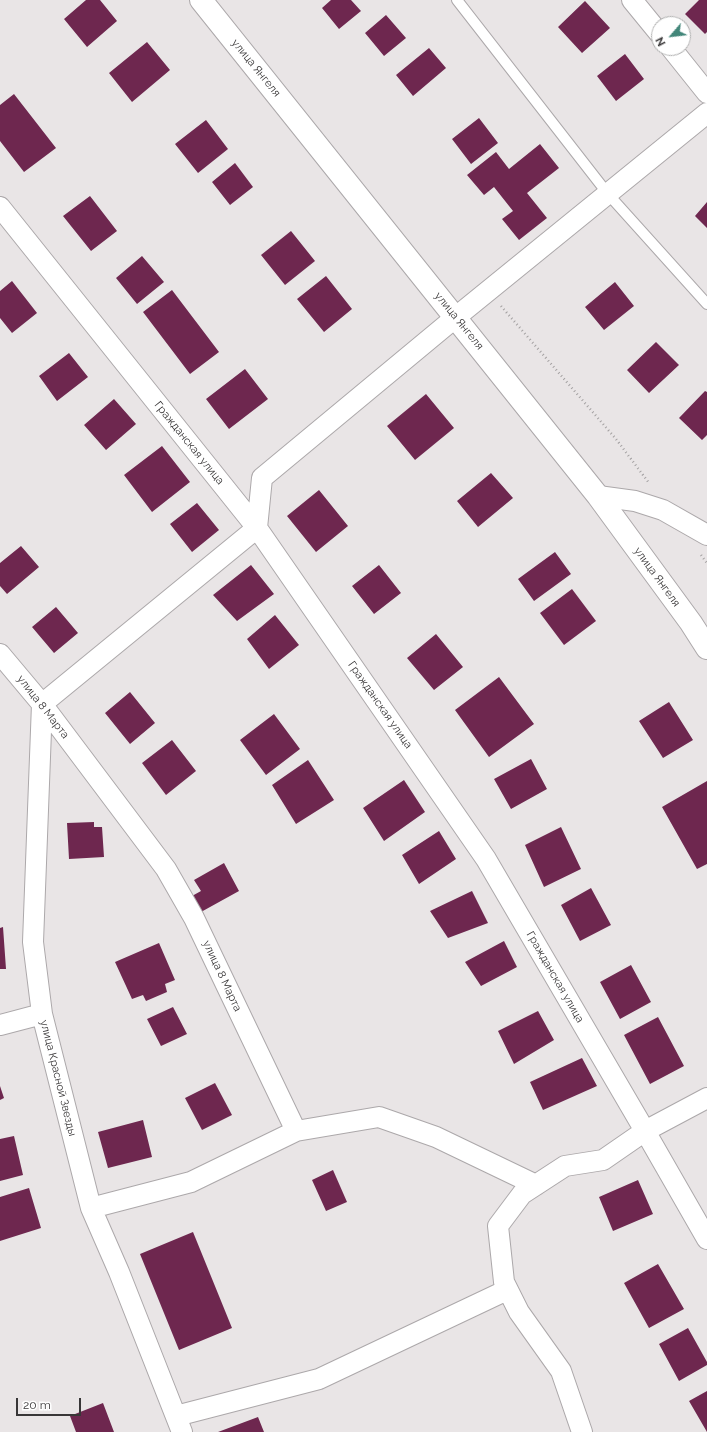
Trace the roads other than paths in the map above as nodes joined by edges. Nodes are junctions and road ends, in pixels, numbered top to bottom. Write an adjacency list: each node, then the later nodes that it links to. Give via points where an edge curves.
1 (201, 0): 11 (street, улица Янгеля)
2 (457, 0): 8 (lane)
3 (632, 0): 4 (street)
4 (651, 23)
5 (677, 56): 6 (street)
6 (707, 93)
7 (707, 113): 8 (street)
8 (608, 194): 10 (lane); 11 (street)
9 (0, 207): 13 (street, Гражданская улица)
10 (707, 304)
11 (456, 317): 12 (street, улица Янгеля); 13 (street, via 262,478)
12 (598, 496): 14 (street, via 635,500 663,510); 15 (street, улица Янгеля, via 696,623)
13 (257, 528): 17 (street); 22 (street, Гражданская улица, via 486,859)
14 (703, 543)
15 (707, 648)
16 (0, 654): 17 (street, улица 8 Марта)
17 (42, 704): 18 (street, улица Красной Звезды, via 33,942); 21 (street, улица 8 Марта, via 166,869 194,918)
18 (42, 1014): 19 (street); 24 (street, улица Красной Звезды)
19 (0, 1025)
20 (707, 1098): 22 (street)
21 (296, 1131): 23 (street, via 379,1117 436,1137); 24 (street, via 191,1182)
22 (645, 1131): 23 (street, via 603,1160 565,1166); 25 (street, Гражданская улица)
23 (536, 1185): 26 (street, via 522,1194 498,1226)
24 (91, 1208): 27 (street, улица Красной Звезды)
25 (707, 1239)
26 (507, 1290): 27 (street, via 319,1379); 28 (street, via 519,1312 561,1371)
27 (179, 1424)
28 (582, 1432)

